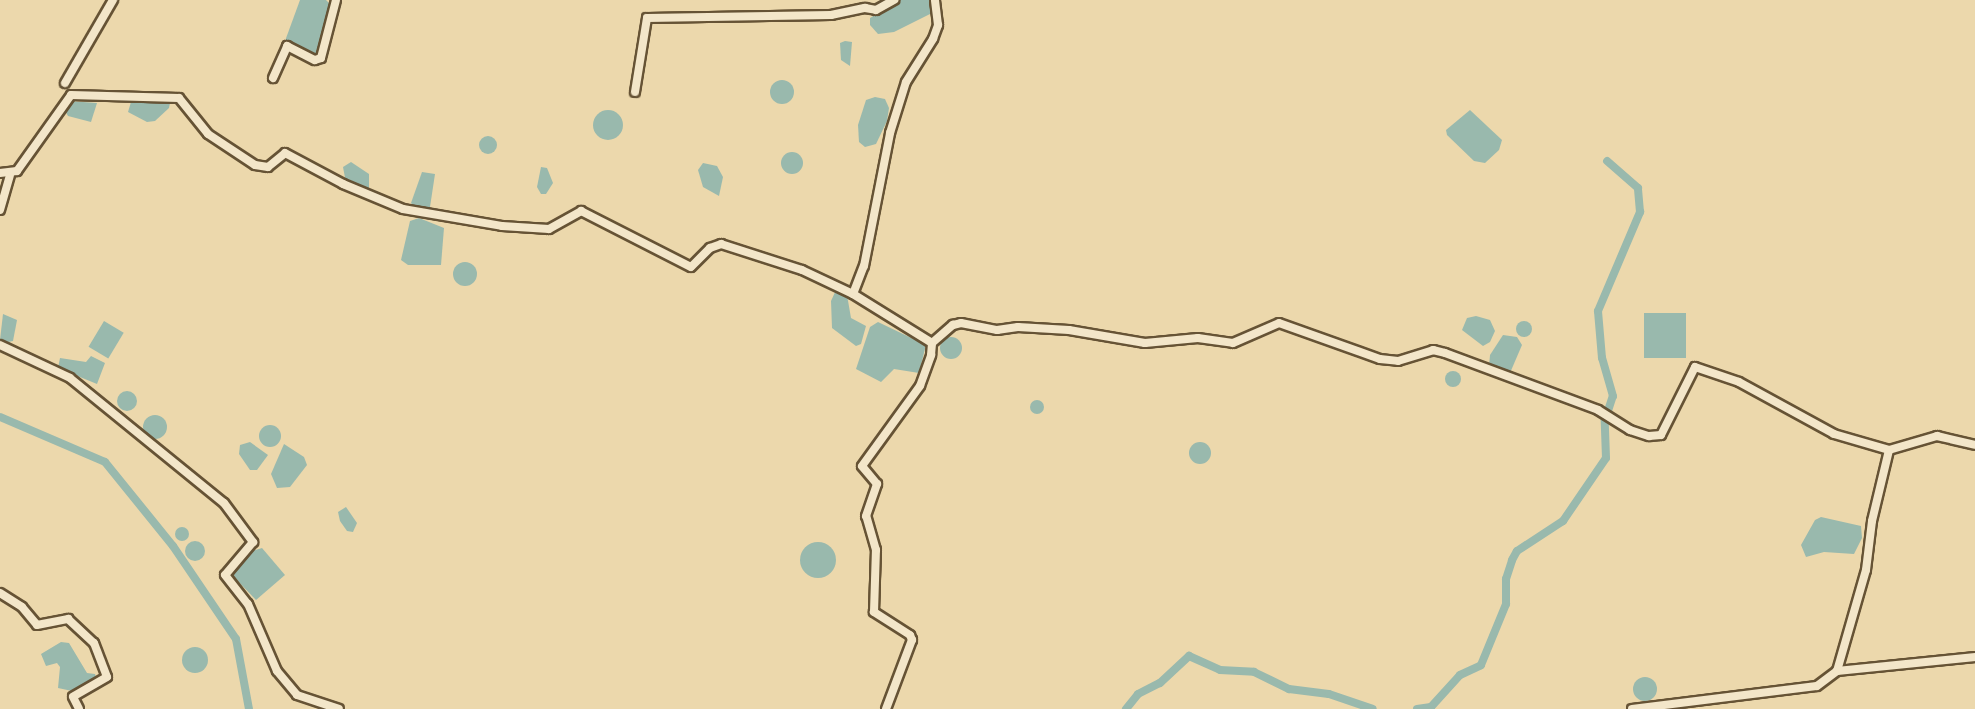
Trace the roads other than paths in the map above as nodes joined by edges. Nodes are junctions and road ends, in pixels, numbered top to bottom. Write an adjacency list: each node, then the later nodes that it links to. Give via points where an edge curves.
1 (113, 0): 6 (street)
2 (336, 0): 5 (street, via 321,58 315,60 286,46)
3 (894, 0): 7 (street, via 876,10 865,8 831,15 647,18)
4 (935, 0): 11 (street, via 938,25 906,82 890,133 864,266)
5 (273, 78)
6 (65, 83)
7 (635, 92)
8 (0, 173): 9 (street)
9 (10, 175): 10 (street); 11 (street, via 17,171 71,95 179,98 208,134 255,165 268,167 285,153 343,184 403,209 538,231 581,211 691,267 710,248 721,244 801,270)
10 (0, 210)
11 (853, 294): 12 (street)
12 (932, 343): 15 (street, via 961,323 997,330 1070,330 1145,343 1198,338 1233,343 1279,322 1380,359 1398,361 1432,350 1445,353 1598,410 1630,430 1659,438 1695,367 1709,369 1834,434); 21 (street, via 920,386 862,466 877,484 866,516 876,544 874,612 912,640)
13 (0, 345): 20 (street, via 70,378 224,503 253,542 225,575 248,604 277,671 297,695)
14 (1975, 445): 15 (street, via 1937,436)
15 (1889, 450): 18 (street, via 1866,570)
16 (0, 593): 19 (street, via 22,607 37,625 68,619 94,643 107,677 73,697)
17 (1975, 657): 18 (street)
18 (1837, 671): 22 (street, via 1817,686)
19 (78, 709)
20 (339, 709)
21 (886, 709)
22 (1632, 709)

